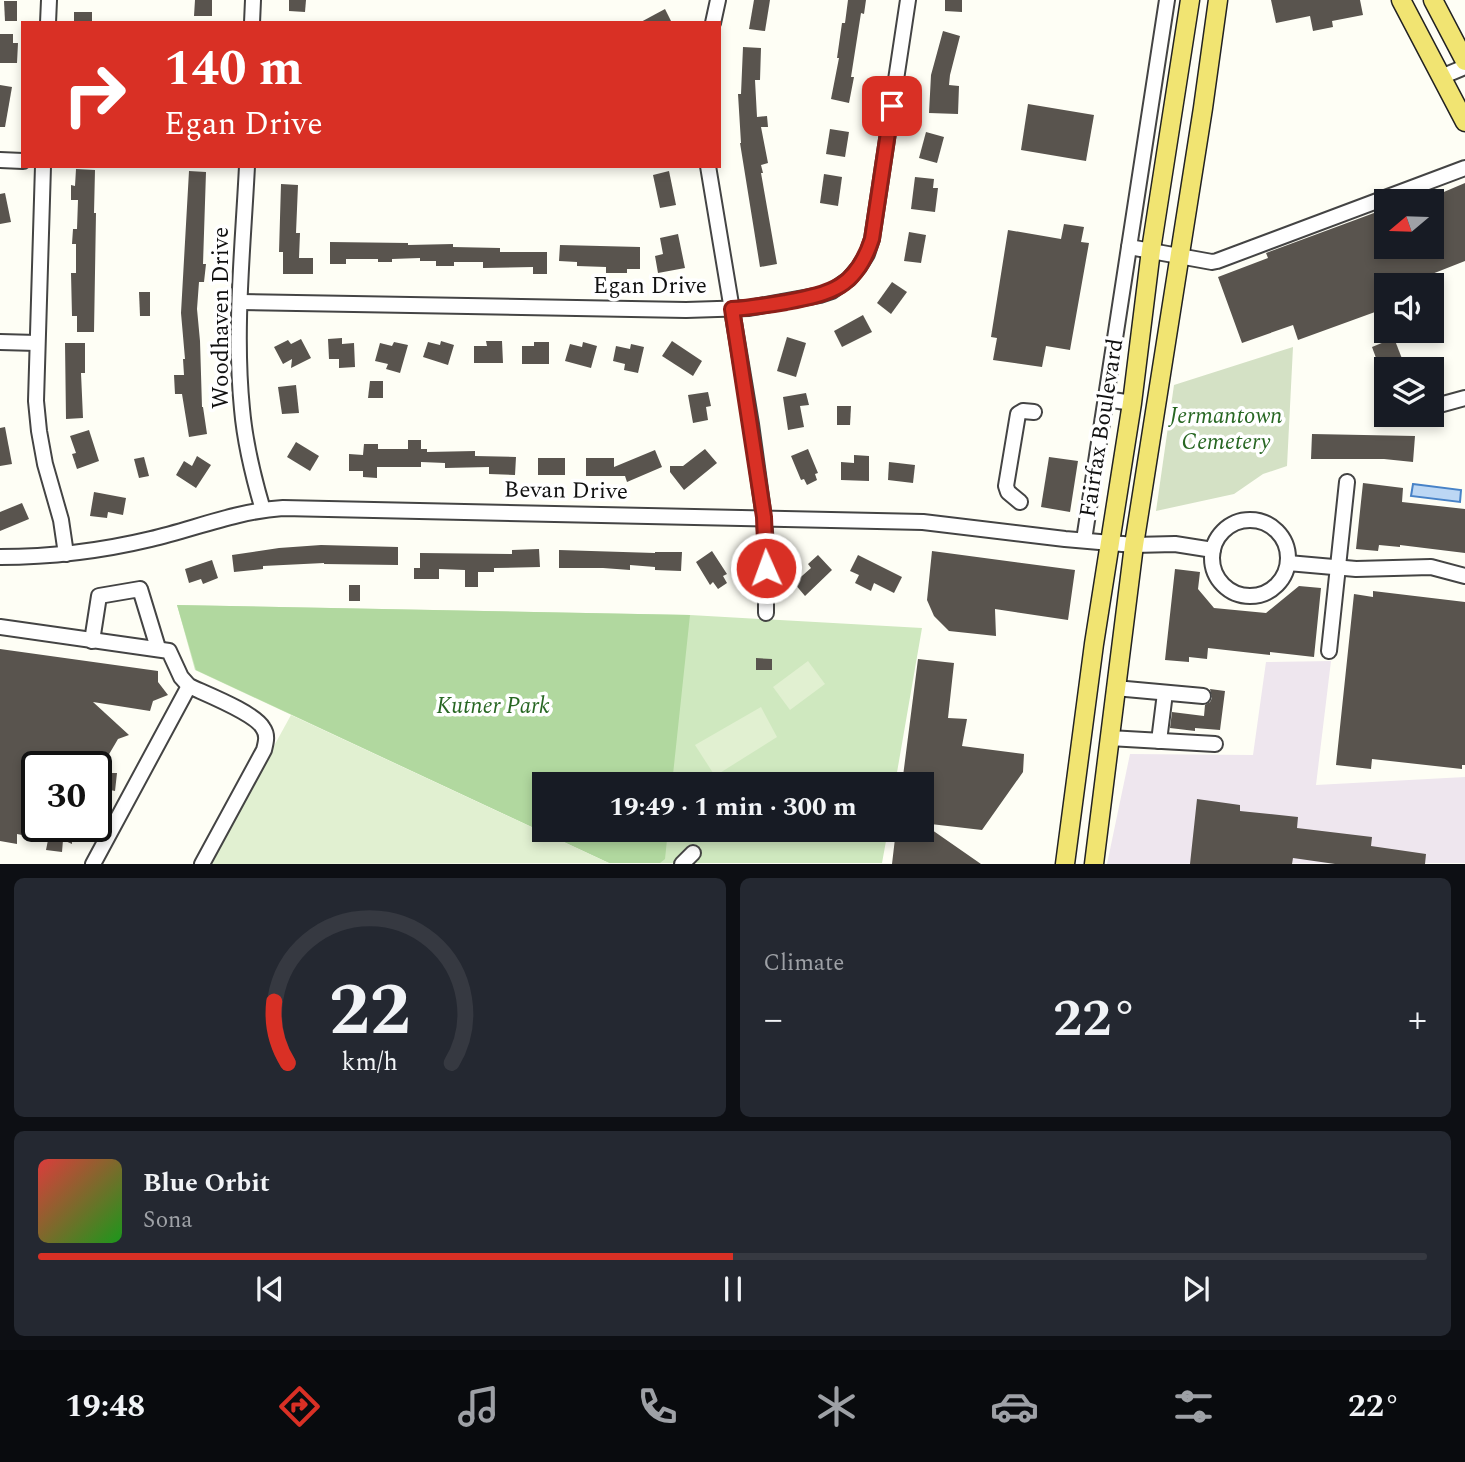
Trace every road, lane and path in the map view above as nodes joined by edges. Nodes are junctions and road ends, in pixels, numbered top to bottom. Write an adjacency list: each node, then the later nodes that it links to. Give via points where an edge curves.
1 (49, 0): 10 (street)
2 (253, 0): 11 (street)
3 (718, 0): 12 (street)
4 (908, 0): 27 (street, Egan Drive, via 867,254 849,279 820,295)
5 (1167, 0): 23 (street)
6 (1190, 0): 24 (main road, Fairfax Boulevard)
7 (1218, 0): 25 (main road)
8 (1401, 0): 15 (main road)
9 (1433, 0): 13 (main road)
10 (48, 21)
11 (252, 21)
12 (713, 21)
13 (1465, 61)
14 (1465, 67): 15 (street)
15 (1441, 77): 16 (main road)
16 (1465, 122)
17 (0, 160): 18 (street)
18 (21, 161)
19 (43, 168): 29 (street)
20 (247, 168): 26 (street, Woodhaven Drive)
21 (708, 168): 27 (street)
22 (1465, 168): 25 (street, via 1217,261)
23 (1129, 247): 24 (street); 31 (street)
24 (1151, 250): 25 (street); 32 (main road, Fairfax Boulevard)
25 (1179, 256): 41 (main road)
26 (240, 302): 27 (street, Egan Drive); 37 (street, Woodhaven Drive, via 242,411)
27 (732, 309): 38 (street)
28 (0, 342): 29 (street)
29 (37, 343): 43 (street, via 39,431)
30 (1465, 398): 33 (street)
31 (1106, 399): 32 (street); 39 (street)
32 (1132, 403): 40 (main road, Fairfax Boulevard)
33 (1444, 404)
34 (1034, 412): 36 (street, via 1018,414 1006,486)
35 (1347, 482): 46 (street)
36 (1020, 502)
37 (263, 510): 38 (street, Bevan Drive); 43 (street, Bevan Drive, via 131,544)
38 (764, 517): 39 (street, Bevan Drive, via 923,522); 48 (street)
39 (1084, 540): 40 (street, Bevan Drive)
40 (1109, 543): 41 (street, Bevan Drive); 62 (main road, Fairfax Boulevard)
41 (1135, 545): 42 (street, Bevan Drive, via 1175,544); 54 (main road)
42 (1213, 550): 45 (street, via 1226,528 1237,522 1262,522 1282,539); 45 (street, via 1215,574 1231,592 1243,596 1255,596 1276,585)
43 (66, 554): 44 (street, Bevan Drive)
44 (0, 556)
45 (1288, 563): 46 (street)
46 (1338, 568): 47 (street, via 1431,567); 52 (street)
47 (1465, 576)
48 (766, 613)
49 (0, 626): 50 (street)
50 (92, 641): 51 (street); 51 (street, via 99,596 140,589)
51 (158, 648): 53 (street, via 169,651)
52 (1329, 651)
53 (189, 686): 60 (street); 61 (street, via 254,717 267,737)
54 (1115, 688): 55 (street); 57 (main road)
55 (1165, 693): 56 (street); 58 (street)
56 (1203, 696)
57 (1109, 738): 58 (street); 63 (main road)
58 (1159, 741): 59 (street)
59 (1215, 744)
60 (93, 863)
61 (202, 863)
62 (1065, 863)
63 (1094, 863)

